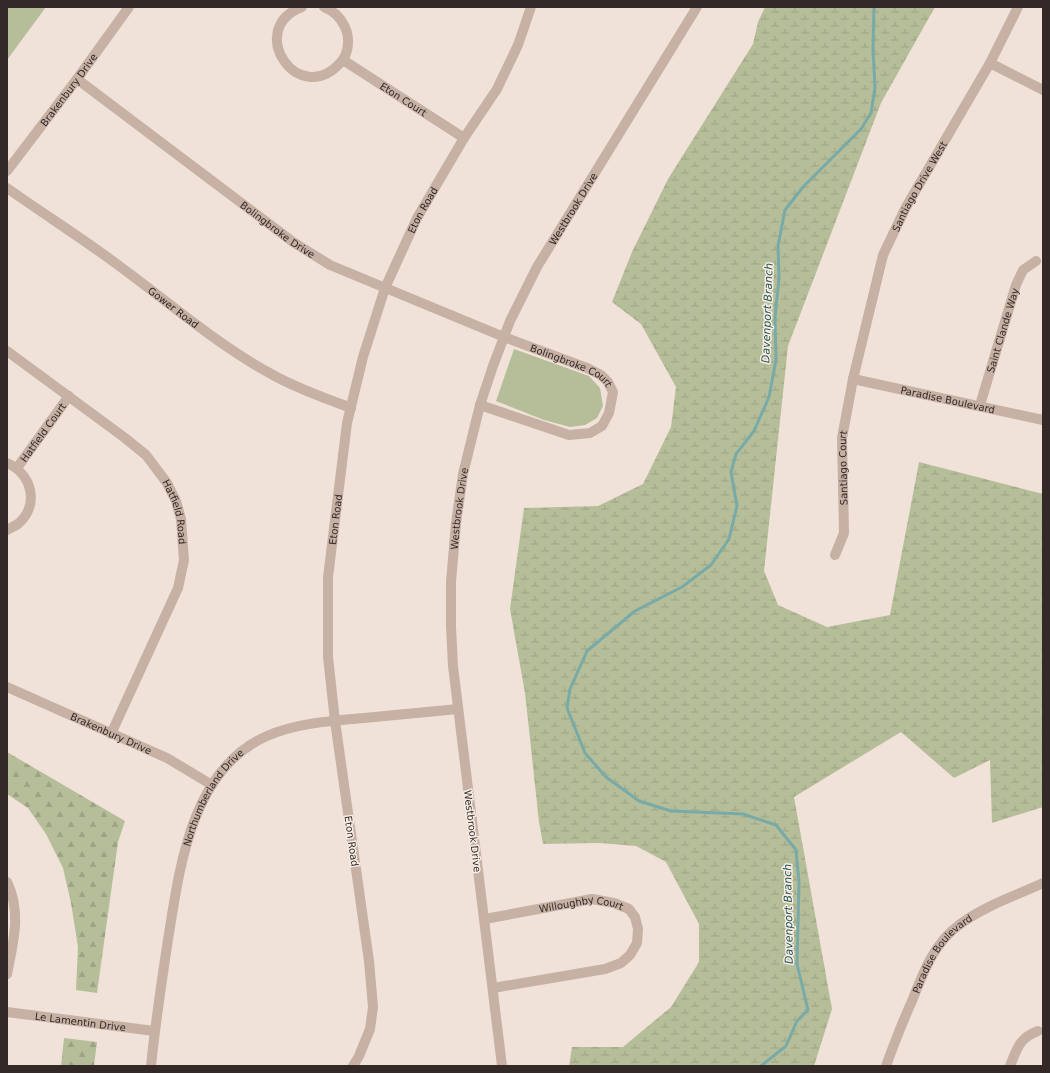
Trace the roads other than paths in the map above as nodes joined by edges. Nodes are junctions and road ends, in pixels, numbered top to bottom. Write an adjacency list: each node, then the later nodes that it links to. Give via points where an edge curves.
1 (129, 7): 9 (street, Brakenbury Drive)
2 (302, 7): 7 (street, via 287,16 280,26 277,38 282,60 301,75 313,77 325,75)
3 (324, 7): 7 (street, via 335,12 346,29 348,40)
4 (531, 7): 11 (street, Eton Road, via 518,45 497,89)
5 (697, 7): 16 (street, Westbrook Drive, via 537,267)
6 (1018, 7): 8 (street, Santiago Drive West)
7 (343, 60): 11 (street, Eton Court)
8 (990, 63): 10 (street); 18 (street, Santiago Drive West, via 906,207 883,255)
9 (77, 79): 12 (street, Brakenbury Drive); 15 (street, Bolingbroke Drive, via 293,242 330,265)
10 (1043, 90)
11 (464, 138): 15 (street, Eton Road, via 417,218)
12 (7, 171)
13 (7, 188): 22 (street, Gower Road, via 120,266 251,362 274,376)
14 (1036, 262): 21 (street, Saint Clande Way, via 1023,270 1016,285)
15 (385, 288): 16 (street, Bolingbroke Drive); 22 (street, Eton Road, via 363,357)
16 (504, 338): 20 (street, Westbrook Drive); 20 (street, Bolingbroke Court, via 568,360 601,375 613,392 609,413 602,426 590,433 569,435)
17 (7, 351): 19 (street, Hatfield Road)
18 (853, 379): 21 (street, Paradise Boulevard); 27 (street, Santiago Court, via 842,438 844,533)
19 (69, 396): 25 (street, Hatfield Court); 31 (street, Hatfield Road, via 146,455 167,483 181,519 184,560 178,588)
20 (480, 405): 29 (street, Westbrook Drive, via 463,474 452,574 451,627)
21 (980, 405): 23 (street, Paradise Boulevard)
22 (351, 408): 30 (street, Eton Road, via 328,577 328,657)
23 (1043, 420)
24 (7, 463): 25 (street, Hatfield Court)
25 (17, 468): 26 (street, Hatfield Court, via 29,485 30,505 18,524)
26 (7, 530)
27 (835, 555)
28 (7, 687): 31 (street, Brakenbury Drive)
29 (458, 709): 30 (street, Northumberland Drive); 35 (street, Westbrook Drive)
30 (335, 721): 32 (street, Northumberland Drive, via 315,723 266,737 238,754); 42 (street, Eton Road, via 373,1006 370,1029)
31 (111, 734): 32 (street, Brakenbury Drive, via 167,758)
32 (212, 785): 39 (street, Northumberland Drive, via 191,827 177,886)
33 (7, 882): 36 (street, via 15,906 16,923)
34 (1043, 883): 44 (street, Paradise Boulevard, via 979,911 944,938 929,960)
35 (485, 919): 37 (street, Westbrook Drive); 37 (street, Willoughby Court, via 592,899 629,909 635,917 638,929 637,943 630,955 621,963 605,969)
36 (7, 974)
37 (493, 988): 43 (street, Westbrook Drive)
38 (7, 1012): 39 (street, Le Lamentin Drive)
39 (154, 1031): 41 (street, Northumberland Drive)
40 (1038, 1031): 45 (street, via 1028,1035 1018,1045)
41 (151, 1066)
42 (353, 1066)
43 (502, 1066)
44 (886, 1066)
45 (1010, 1066)

